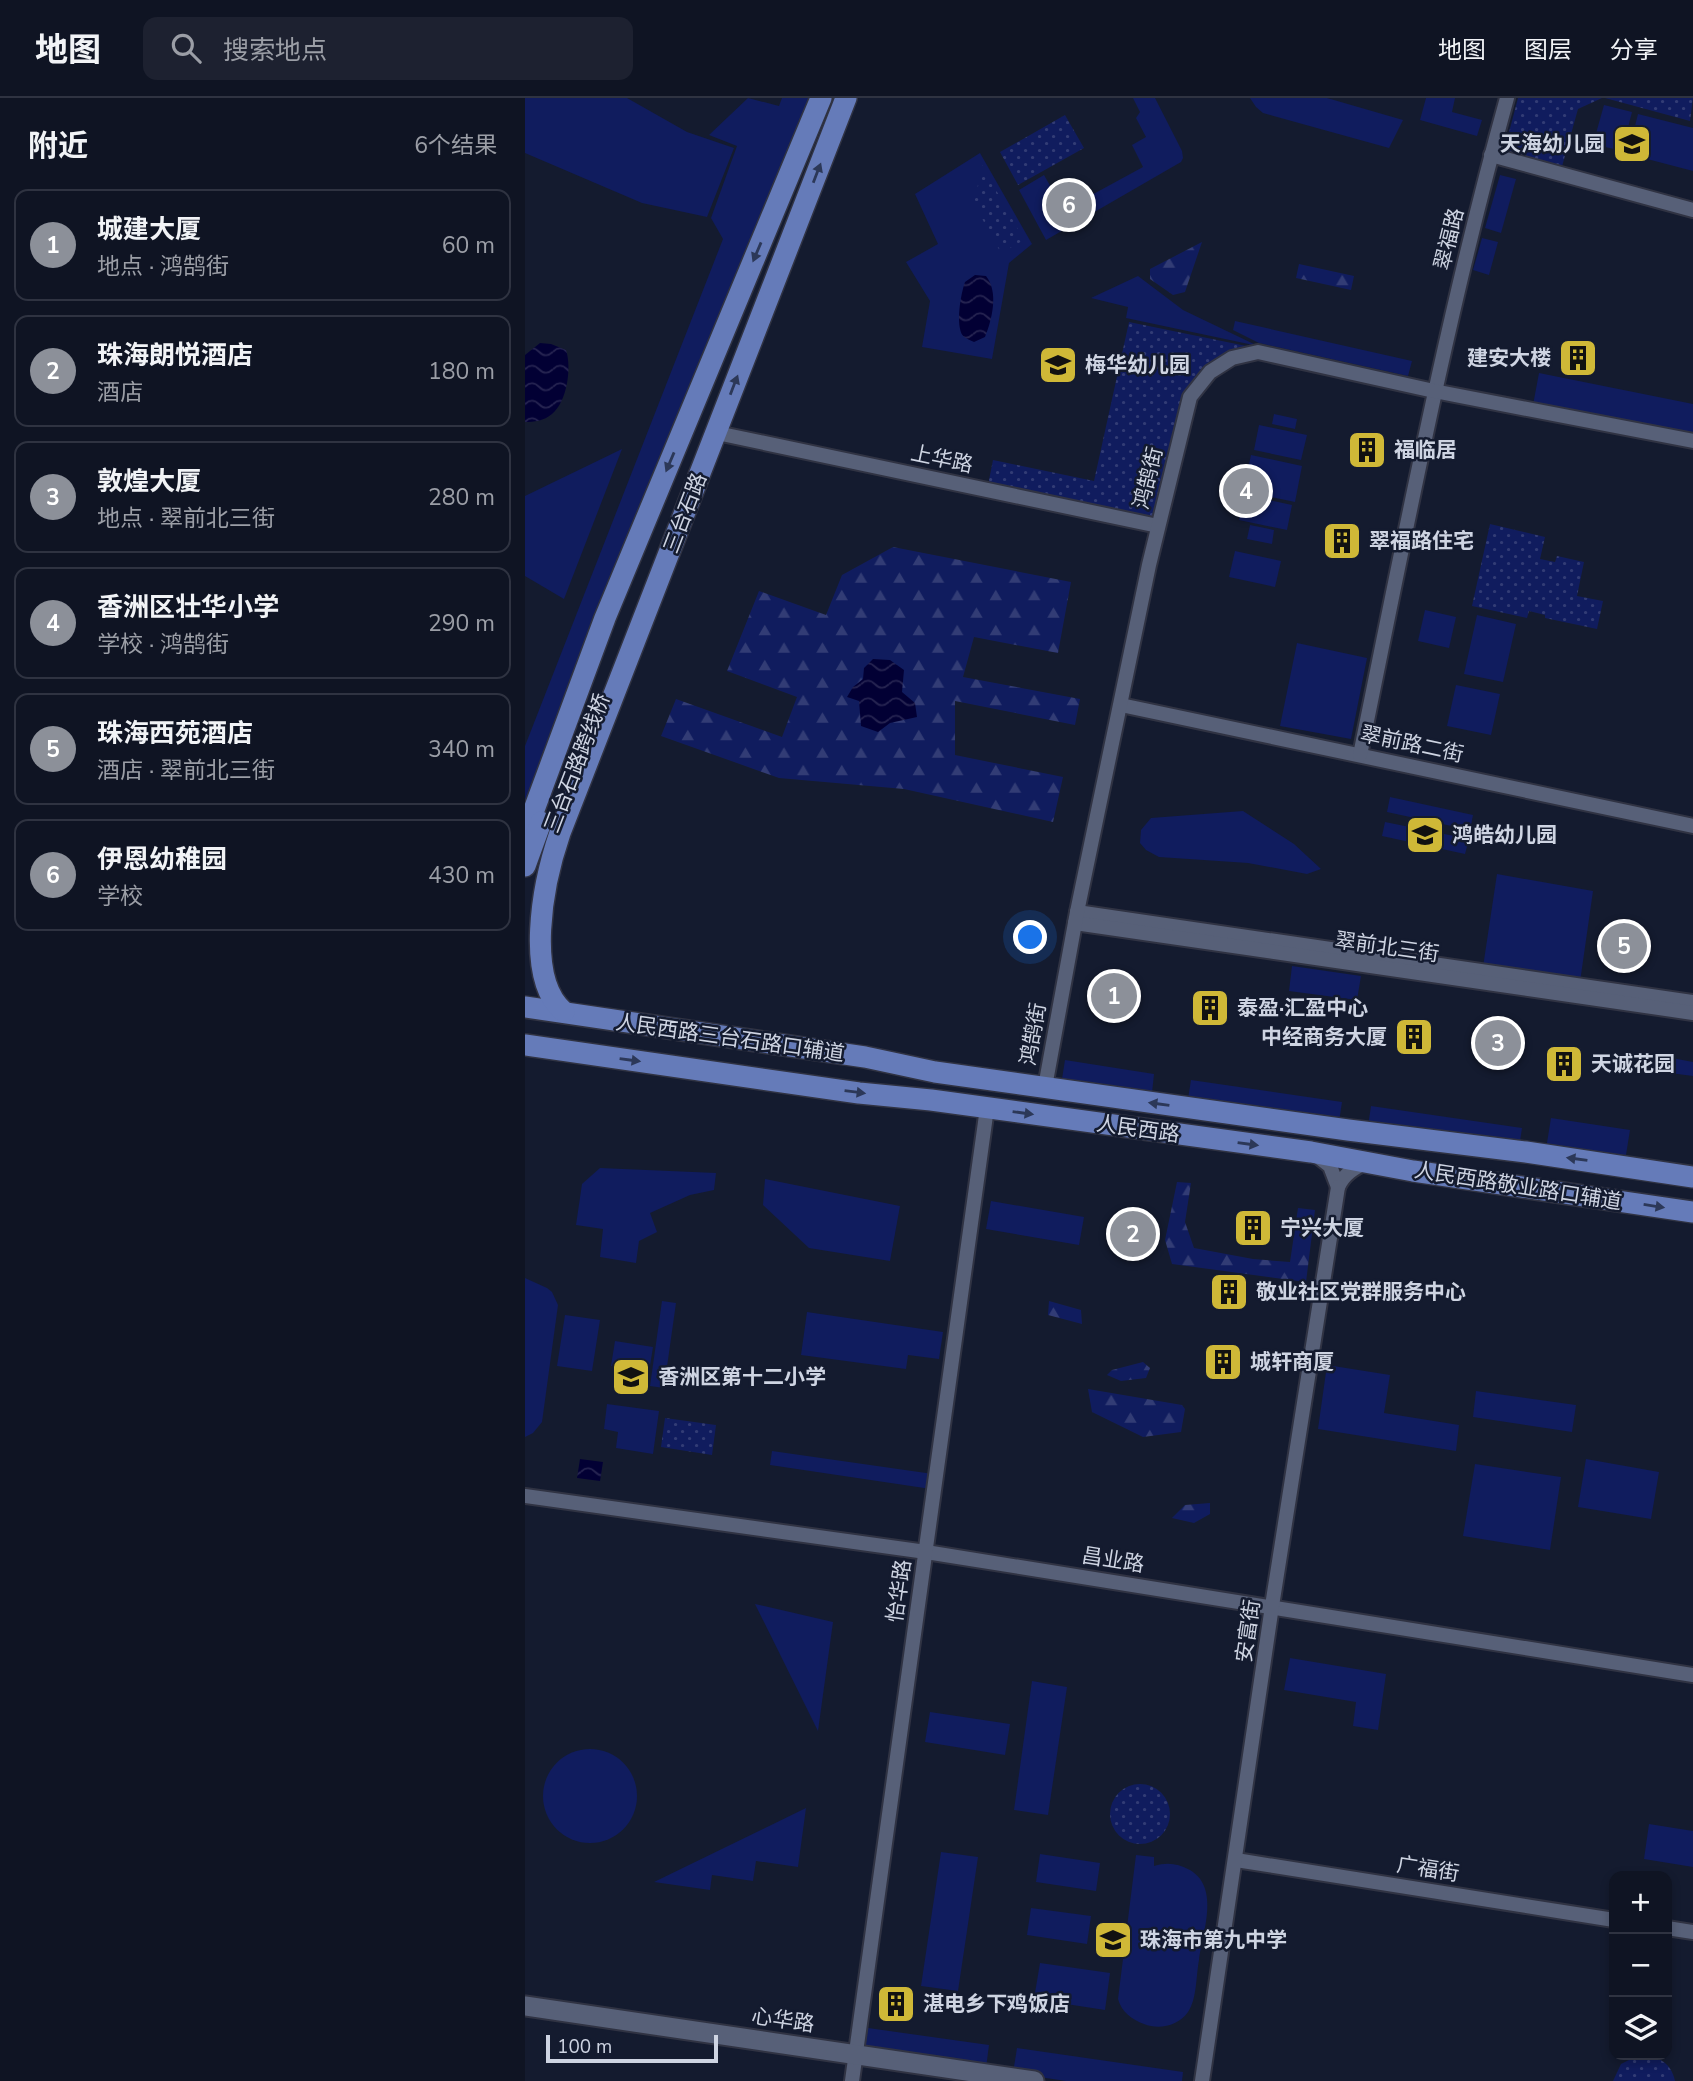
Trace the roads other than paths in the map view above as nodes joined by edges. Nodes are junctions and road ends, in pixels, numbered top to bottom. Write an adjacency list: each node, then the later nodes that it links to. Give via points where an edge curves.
1 (821, 98): 10 (main road, 三台石路, one-way to 10)
2 (846, 98): 7 (main road, 三台石路, one-way to 2)
3 (1507, 98): 4 (street, 翠福路)
4 (1491, 155): 5 (street); 6 (street, 翠福路)
5 (1693, 210)
6 (1434, 391): 8 (street, 鸿鹄街); 9 (street, 鸿鹄街, via 1258,352 1232,358 1210,372 1190,397); 14 (street, 翠福路)
7 (717, 433): 9 (street, 上华路); 11 (main road, 三台石路)
8 (1693, 441)
9 (1158, 526): 13 (street, 鸿鹄街)
10 (628, 564): 12 (main road); 16 (main road, 三台石路)
11 (661, 577): 12 (main road); 23 (main road, 三台石路, via 527,929 529,972 546,999)
12 (624, 624): 17 (main road, 三台石路跨线桥); 18 (main road, 三台石路跨线桥)
13 (1121, 705): 14 (street, 翠前路二街); 19 (street, 鸿鹄街)
14 (1360, 755): 15 (street, 翠前路二街)
15 (1693, 825)
16 (525, 834)
17 (525, 866)
18 (525, 900)
19 (1076, 917): 20 (street, 翠前北三街); 22 (street, 翠前北三街); 29 (street, 鸿鹄街)
20 (1693, 1002)
21 (525, 1007): 23 (main road, 人民西路三台石路口辅道)
22 (1693, 1013)
23 (569, 1014): 27 (main road, 人民西路三台石路口辅道)
24 (525, 1045): 25 (main road, 人民西路三台石路口辅道)
25 (562, 1051): 26 (main road); 30 (main road, 人民西路三台石路口辅道, one-way to 30)
26 (525, 1054)
27 (892, 1063): 28 (main road, 人民西路三台石路口辅道); 30 (main road)
28 (935, 1072): 29 (main road, 人民西路)
29 (1045, 1087): 33 (main road, 人民西路, one-way to 29)
30 (887, 1095): 31 (main road, 人民西路三台石路口辅道)
31 (931, 1100): 32 (main road, 人民西路)
32 (987, 1108): 34 (main road, 人民西路, one-way to 34); 41 (street, 怡华路)
33 (1348, 1130): 37 (main road, 人民西路敬业路口辅道, one-way to 33)
34 (1311, 1152): 35 (main road, 人民西路); 38 (street, via 1330,1166)
35 (1344, 1157): 36 (main road, 人民西路敬业路口辅道)
36 (1367, 1162): 38 (street, via 1347,1174); 39 (main road, 人民西路敬业路口辅道, one-way to 39)
37 (1693, 1177)
38 (1338, 1187): 42 (street, 安富街)
39 (1693, 1212)
40 (525, 1496): 41 (street, 昌业路)
41 (926, 1552): 42 (street, 昌业路); 50 (street, 怡华路)
42 (1272, 1606): 43 (street, 昌业路); 44 (street, 安富街)
43 (1693, 1675)
44 (1236, 1860): 45 (street, 广福街); 53 (street, 安富街)
45 (1609, 1919)
46 (1672, 1929): 47 (street)
47 (1693, 1932)
48 (525, 2006): 50 (street, 心华路)
49 (525, 2018): 50 (street, 心华路)
50 (854, 2067): 51 (street, 心华路); 52 (street, 心华路)
51 (959, 2081)
52 (1034, 2081)
53 (1202, 2081)

